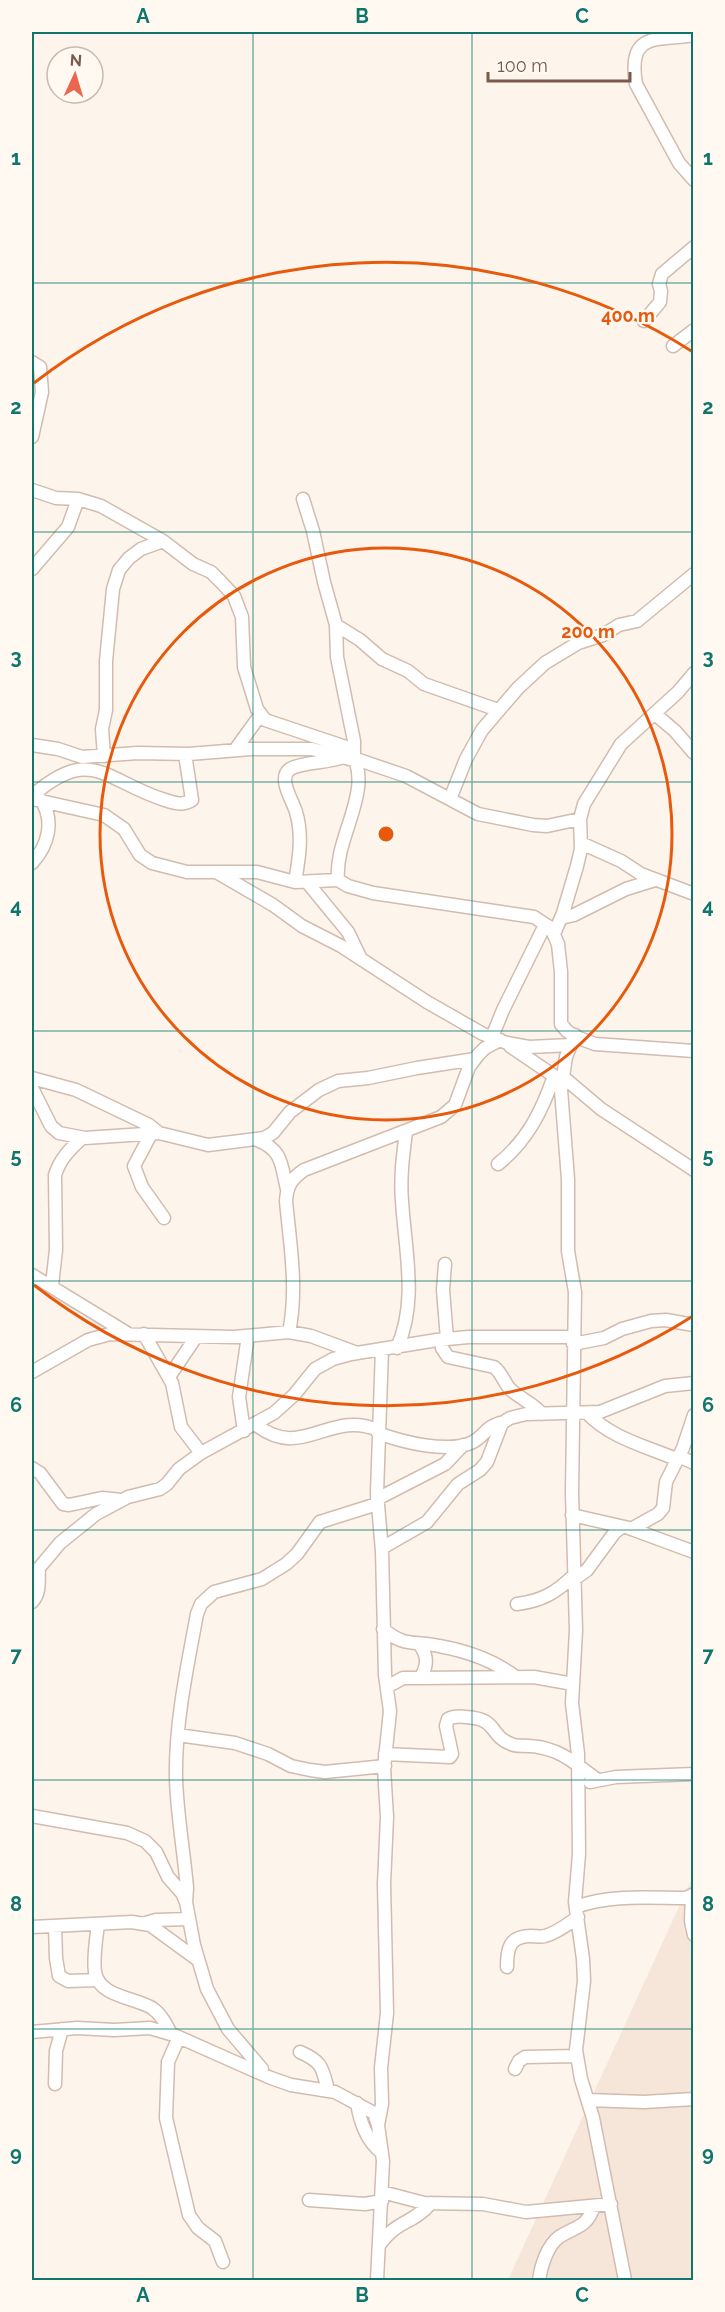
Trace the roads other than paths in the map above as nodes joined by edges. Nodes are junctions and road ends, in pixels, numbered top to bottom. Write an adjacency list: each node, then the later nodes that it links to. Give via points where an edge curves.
1 (693, 35): 2 (street, via 657,38 642,44 634,71 636,84 679,163)
2 (693, 180)
3 (693, 247): 4 (street, via 662,273 660,302)
4 (644, 321)
5 (693, 330): 6 (street)
6 (673, 346)
7 (32, 362): 8 (street, via 40,367 42,384)
8 (32, 437)
9 (32, 490): 10 (street, via 56,498)
10 (78, 499): 12 (street, via 101,507); 13 (street, via 68,527)
11 (303, 499): 15 (street)
12 (163, 541): 18 (street, via 193,564 211,572 234,596 242,617 244,667); 24 (street, via 129,558 119,570 113,589 102,729)
13 (32, 569)
14 (693, 574): 17 (street, via 637,621 578,643 545,663)
15 (336, 625): 17 (street, via 424,684); 26 (street, via 337,657)
16 (693, 673): 19 (street)
17 (498, 710): 28 (street, via 466,759)
18 (261, 714): 21 (street); 26 (street, via 265,720 349,748)
19 (655, 714): 22 (street); 29 (street, via 621,744 584,804)
20 (32, 745): 24 (street, via 82,757)
21 (236, 750): 23 (street); 25 (street, via 312,749)
22 (693, 753)
23 (185, 754): 24 (street); 27 (street, via 192,800 189,802 145,794 116,777 88,769 56,776)
24 (104, 756)
25 (340, 758): 26 (street); 35 (street, via 300,766 285,775 301,826)
26 (356, 759): 28 (street, via 406,776); 33 (street, via 360,780 338,859)
27 (34, 797): 31 (street, via 47,809 49,826 44,846); 32 (street, via 114,820 140,855 152,863 187,872)
28 (450, 799): 29 (street, via 478,814 511,822 547,826)
29 (580, 819): 30 (street)
30 (581, 843): 34 (street); 37 (street)
31 (32, 863)
32 (218, 873): 35 (street, via 257,872); 40 (street)
33 (338, 880): 35 (street); 38 (street, via 373,892 534,917)
34 (655, 880): 36 (street); 37 (street)
35 (301, 882): 40 (street, via 348,932)
36 (693, 894)
37 (561, 918): 39 (street)
38 (545, 925): 39 (street); 41 (street, via 503,1010)
39 (554, 934): 42 (street, via 561,972 561,1024)
40 (361, 960): 41 (street, via 427,1002)
41 (499, 1040): 42 (street, via 529,1047); 44 (street); 46 (street)
42 (573, 1040): 43 (street); 46 (street)
43 (693, 1051)
44 (475, 1059): 48 (street, via 455,1105 441,1117); 51 (street, via 338,1081 290,1112 273,1133)
45 (32, 1078): 49 (street, via 76,1090 150,1125)
46 (559, 1078): 52 (street, via 525,1137); 53 (street); 66 (street, via 568,1188 568,1251 575,1292)
47 (32, 1088): 50 (street, via 51,1126 59,1133)
48 (406, 1132): 54 (street, via 304,1170 291,1180); 67 (street, via 401,1179 409,1295 404,1331)
49 (155, 1134): 50 (street); 51 (street, via 208,1145); 55 (street, via 134,1166 142,1187)
50 (82, 1138): 58 (street, via 58,1164 55,1175 56,1250)
51 (257, 1140): 54 (street, via 277,1153)
52 (498, 1164)
53 (693, 1170)
54 (287, 1189): 60 (street, via 293,1281)
55 (164, 1218)
56 (445, 1264): 65 (street)
57 (32, 1275): 58 (street)
58 (52, 1285): 61 (street)
59 (693, 1325): 66 (street, via 651,1321 604,1338)
60 (289, 1332): 64 (street); 69 (street, via 311,1335)
61 (127, 1334): 62 (street); 70 (street, via 88,1340)
62 (144, 1334): 63 (street); 71 (street)
63 (196, 1336): 64 (street); 71 (street)
64 (248, 1336): 79 (street, via 239,1397)
65 (444, 1339): 66 (street); 67 (street); 74 (street, via 442,1348 448,1357 499,1370 511,1390)
66 (573, 1341): 75 (street)
67 (397, 1348): 68 (street)
68 (382, 1349): 69 (street); 80 (street)
69 (357, 1353): 78 (street, via 315,1369 294,1395)
70 (32, 1372)
71 (169, 1377): 82 (street, via 181,1427)
72 (693, 1383): 73 (street, via 665,1386)
73 (587, 1413): 75 (street); 83 (street, via 615,1435)
74 (542, 1414): 75 (street); 77 (street, via 526,1414)
75 (573, 1414): 88 (street)
76 (693, 1415): 83 (street)
77 (504, 1422): 81 (street); 92 (street, via 480,1470 458,1484 427,1522)
78 (255, 1424): 79 (street); 80 (street, via 268,1434 290,1440 342,1425 359,1424)
79 (244, 1431): 82 (street)
80 (378, 1431): 81 (street, via 393,1439 439,1447); 87 (street)
81 (463, 1445): 87 (street, via 445,1464)
82 (201, 1453): 86 (street, via 160,1489)
83 (677, 1457): 84 (street); 89 (street, via 666,1482 663,1508)
84 (693, 1463)
85 (32, 1468): 86 (street, via 63,1504 102,1498)
86 (124, 1500): 95 (street, via 96,1514 47,1557 39,1568 37,1596)
87 (377, 1502): 92 (street); 103 (street, via 320,1522 297,1554 270,1575 206,1598 197,1614)
88 (572, 1515): 90 (street); 94 (street)
89 (652, 1517): 90 (street); 91 (street)
90 (627, 1528): 91 (street); 94 (street, via 615,1532 587,1570)
91 (658, 1538): 93 (street)
92 (382, 1548): 97 (street)
93 (693, 1552)
94 (573, 1578): 96 (street, via 544,1598); 101 (street)
95 (32, 1602)
96 (517, 1604)
97 (383, 1629): 98 (street, via 405,1643); 102 (street)
98 (419, 1644): 99 (street, via 427,1658); 100 (street, via 442,1646 493,1662)
99 (421, 1677): 100 (street); 102 (street, via 403,1678)
100 (516, 1677): 101 (street)
101 (573, 1684): 105 (street)
102 (387, 1687): 104 (street, via 390,1725)
103 (178, 1735): 104 (street, via 235,1743 291,1766 325,1772); 111 (street, via 177,1807)
104 (385, 1760): 105 (street, via 450,1757 447,1722 457,1716 485,1719 512,1745 542,1748); 134 (street, via 387,2013)
105 (578, 1763): 107 (street); 108 (street)
106 (693, 1774): 107 (street)
107 (598, 1780): 108 (street)
108 (578, 1786): 112 (street)
109 (32, 1816): 111 (street, via 128,1833 146,1841)
110 (693, 1894): 112 (street, via 686,1898 589,1902); 118 (street)
111 (186, 1902): 113 (street)
112 (577, 1912): 120 (street, via 556,1932 514,1940 509,1944); 126 (street, via 584,1981)
113 (189, 1919): 114 (street); 119 (street)
114 (142, 1924): 115 (street); 119 (street, via 150,1925)
115 (98, 1925): 116 (street); 121 (street)
116 (55, 1926): 117 (street); 121 (street, via 59,1976 68,1981)
117 (32, 1927)
118 (693, 1935)
119 (199, 1961): 128 (street, via 207,1989 228,2029)
120 (507, 1967)
121 (98, 1980): 124 (street, via 102,1987 151,2007)
122 (62, 2029): 123 (street); 124 (street, via 150,2028); 129 (street, via 56,2051)
123 (32, 2032)
124 (175, 2035): 128 (street); 142 (street, via 168,2062 166,2118 189,2215 215,2241)
125 (300, 2052): 130 (street, via 320,2064)
126 (577, 2056): 127 (street, via 525,2057); 132 (street)
127 (515, 2068)
128 (271, 2078): 130 (street)
129 (56, 2084)
130 (328, 2090): 133 (street)
131 (693, 2099): 132 (street)
132 (588, 2100): 139 (street)
133 (357, 2103): 134 (street, via 374,2113); 135 (street, via 365,2132)
134 (378, 2125): 135 (street)
135 (381, 2152): 136 (street)
136 (382, 2196): 137 (street, via 365,2204); 138 (street); 141 (street)
137 (309, 2200)
138 (431, 2203): 140 (street, via 497,2205 526,2212); 141 (street, via 422,2214 395,2226)
139 (611, 2204): 140 (street); 145 (street)
140 (594, 2206): 144 (street, via 582,2226 551,2245)
141 (380, 2244): 143 (street)
142 (224, 2262)
143 (377, 2280)
144 (539, 2280)
145 (625, 2280)

